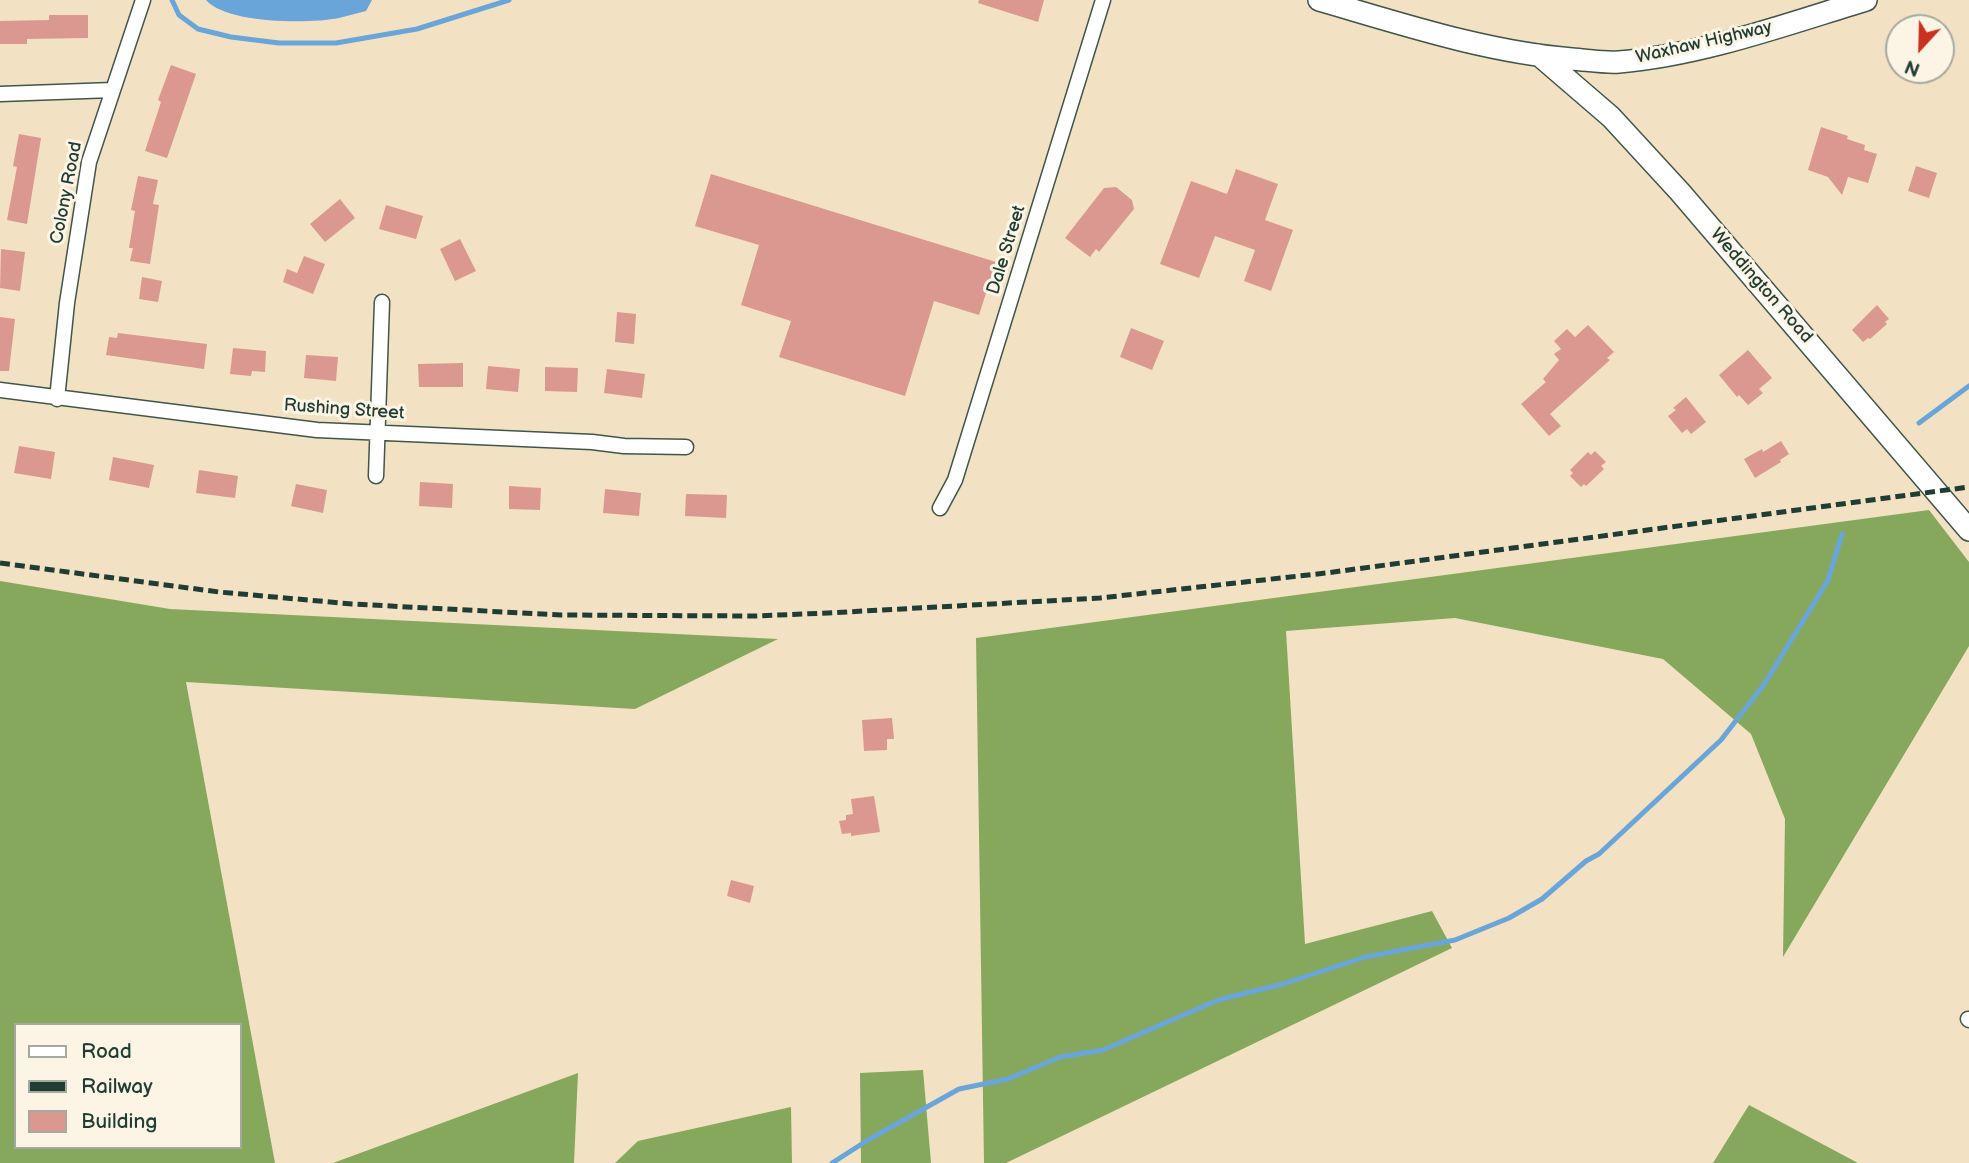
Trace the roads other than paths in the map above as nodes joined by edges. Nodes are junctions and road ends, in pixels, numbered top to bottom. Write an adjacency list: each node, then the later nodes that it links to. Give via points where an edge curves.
1 (143, 0): 6 (street, Colony Road)
2 (1103, 0): 14 (street, Dale Street, via 956,480)
3 (1319, 0): 5 (main road, Waxhaw Highway, via 1423,30)
4 (1866, 0): 5 (main road, Waxhaw Highway, via 1684,51 1618,62)
5 (1539, 55): 15 (main road, Weddington Road, via 1611,117 1679,192)
6 (113, 90): 7 (street); 10 (street, Colony Road, via 89,162)
7 (0, 94)
8 (382, 302): 11 (street)
9 (0, 390): 10 (street, Rushing Street)
10 (57, 399): 11 (street, Rushing Street)
11 (377, 433): 12 (street, Rushing Street); 13 (street)
12 (686, 447)
13 (376, 476)
14 (940, 508)
15 (1969, 530)

